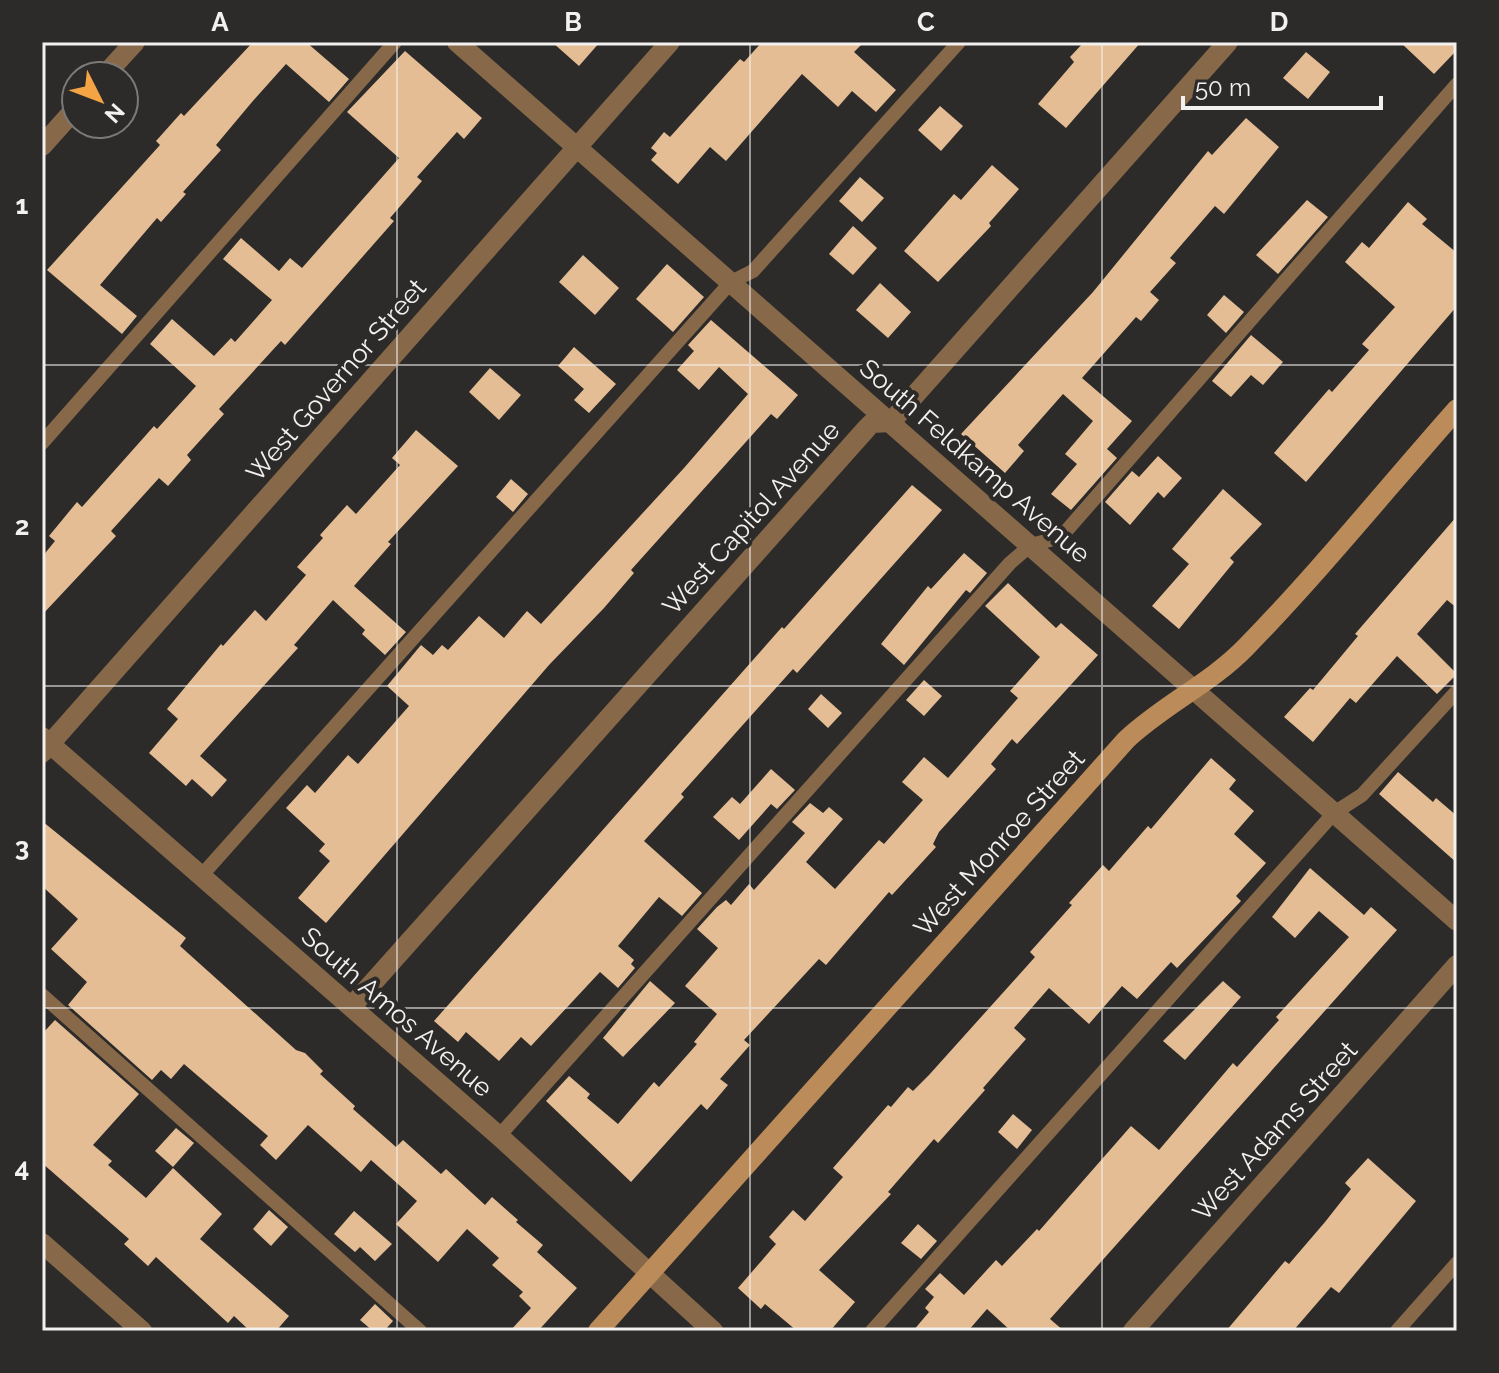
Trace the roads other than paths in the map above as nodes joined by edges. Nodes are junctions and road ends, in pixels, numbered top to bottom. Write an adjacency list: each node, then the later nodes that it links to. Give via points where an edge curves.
1 (135, 42): 7 (street)
2 (395, 42): 15 (lane)
3 (457, 42): 10 (street, South Feldkamp Avenue)
4 (670, 42): 10 (street, West Governor Street)
5 (959, 42): 12 (lane, via 753,271)
6 (1228, 42): 14 (street, West Capitol Avenue)
7 (119, 60)
8 (1457, 84): 16 (lane, via 1061,537)
9 (60, 126): 11 (street)
10 (577, 145): 12 (street, South Feldkamp Avenue); 19 (street, West Governor Street)
11 (42, 146)
12 (731, 282): 14 (street, South Feldkamp Avenue); 21 (lane)
13 (1457, 409): 17 (street, West Monroe Street, via 1245,648)
14 (891, 422): 16 (street, South Feldkamp Avenue); 25 (street, West Capitol Avenue, via 867,428)
15 (42, 443)
16 (1031, 545): 17 (street, South Feldkamp Avenue); 26 (lane)
17 (1195, 690): 20 (street, South Feldkamp Avenue); 29 (street, West Monroe Street, via 1152,716 1126,740)
18 (1457, 691): 20 (lane, via 1362,795)
19 (45, 745): 21 (street, South Amos Avenue)
20 (1334, 813): 22 (street, South Feldkamp Avenue); 34 (lane)
21 (202, 875): 25 (street, South Amos Avenue)
22 (1457, 921)
23 (1457, 965): 35 (street, West Adams Street)
24 (42, 995): 31 (lane)
25 (352, 1006): 26 (street, South Amos Avenue)
26 (499, 1136): 29 (street, South Amos Avenue)
27 (42, 1243): 30 (street)
28 (1457, 1263): 36 (lane)
29 (650, 1273): 32 (street, West Monroe Street); 33 (street, South Amos Avenue)
30 (142, 1331)
31 (420, 1331)
32 (598, 1331)
33 (713, 1331)
34 (872, 1331)
35 (1133, 1331)
36 (1397, 1331)

